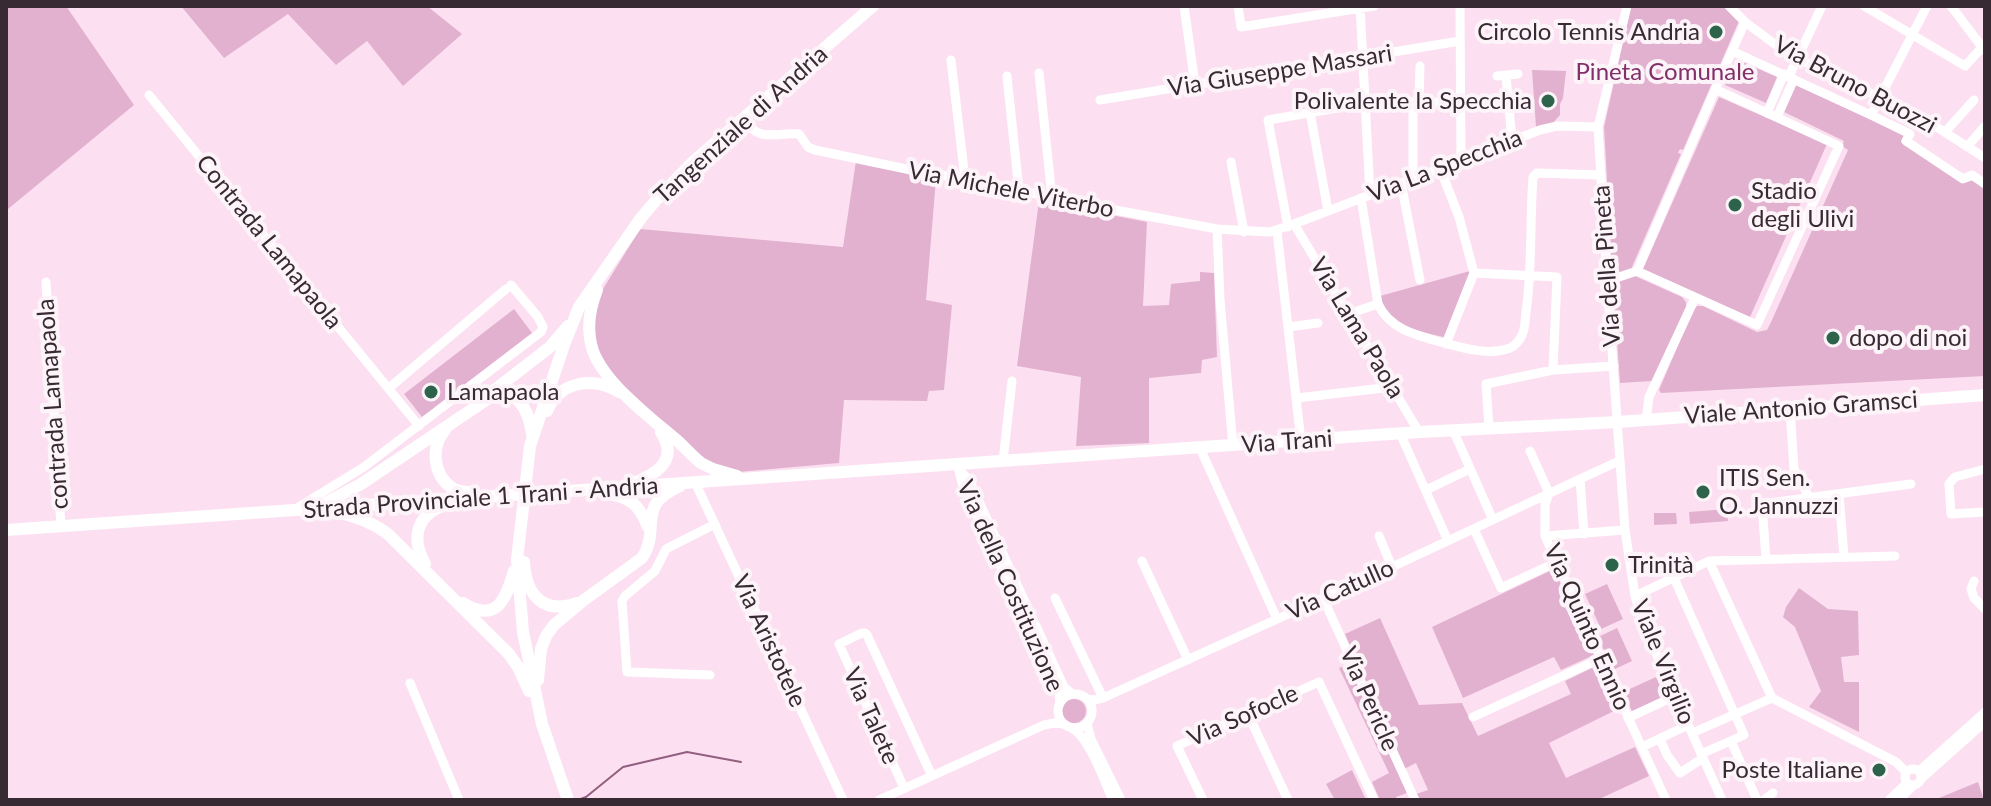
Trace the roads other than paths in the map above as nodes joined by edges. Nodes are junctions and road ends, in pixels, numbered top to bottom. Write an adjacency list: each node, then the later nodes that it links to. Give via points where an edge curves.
1 (873, 6): 43 (main road, Tangenziale di Andria)
2 (1184, 6): 30 (street)
3 (1238, 6): 15 (street, via 1241,27)
4 (1309, 6): 15 (street)
5 (1374, 6): 13 (street)
6 (1460, 6): 18 (street)
7 (1627, 6): 46 (street, Via della Pineta)
8 (1729, 6): 16 (street, Via Bruno Buozzi)
9 (1822, 6): 22 (street)
10 (1864, 6): 14 (street)
11 (1927, 6): 17 (street)
12 (1951, 6): 19 (street)
13 (1360, 7): 15 (street); 21 (street)
14 (1876, 9): 17 (street)
15 (1304, 17)
16 (1745, 22): 20 (street); 22 (street, Via Bruno Buozzi)
17 (1911, 33): 19 (street, via 1965,66); 34 (street)
18 (1460, 41): 21 (street, Via Giuseppe Massari); 38 (street)
19 (1984, 47)
20 (1732, 51): 28 (street); 31 (street)
21 (1363, 57): 30 (street, Via Giuseppe Massari); 39 (street)
22 (1797, 59): 28 (street); 29 (street, Via Bruno Buozzi)
23 (951, 60): 58 (street)
24 (1420, 66): 37 (street)
25 (1039, 73): 63 (street)
26 (1518, 74): 49 (street, via 1502,76)
27 (1007, 76): 61 (street)
28 (1789, 76): 33 (street); 41 (street)
29 (1841, 78): 33 (street); 34 (street, Via Bruno Buozzi)
30 (1195, 84): 35 (street, Via Giuseppe Massari)
31 (1715, 89): 41 (street); 69 (street)
32 (149, 95): 86 (street, Contrada Lamapaola)
33 (1832, 96): 42 (street)
34 (1880, 96): 42 (street); 44 (street, Via Bruno Buozzi)
35 (1100, 100)
36 (1974, 100): 47 (street)
37 (1416, 102): 38 (street); 39 (street); 57 (street)
38 (1461, 102): 52 (street)
39 (1366, 103): 40 (street); 62 (street)
40 (1310, 112): 64 (street); 65 (street, via 1268,120)
41 (1772, 115): 75 (street, via 1839,146 1757,325)
42 (1871, 115): 48 (street)
43 (744, 117): 58 (street, Via Michele Viterbo, via 758,134 799,134 815,150); 68 (main road, Tangenziale di Andria, via 657,199)
44 (1921, 117): 47 (street, Via Bruno Buozzi); 48 (street)
45 (1985, 126): 50 (street)
46 (1598, 127): 49 (street, Via La Specchia, via 1557,126); 55 (street, Via della Pineta)
47 (1945, 132): 50 (street, Via Bruno Buozzi)
48 (1910, 134): 56 (street, via 1906,141 1963,179)
49 (1512, 140): 52 (street, Via La Specchia)
50 (1967, 147): 51 (street, Via Bruno Buozzi)
51 (1984, 158): 56 (street)
52 (1461, 160): 54 (street, Via La Specchia)
53 (1231, 162): 67 (street)
54 (1440, 168): 57 (street, Via La Specchia); 70 (street)
55 (1601, 175): 71 (street, via 1534,176); 73 (street, Via della Pineta)
56 (1972, 175): 60 (street)
57 (1413, 178): 59 (street, Via La Specchia)
58 (965, 179): 61 (street, Via Michele Viterbo)
59 (1401, 183): 62 (street, Via La Specchia); 72 (street)
60 (1985, 184)
61 (1019, 191): 63 (street, Via Michele Viterbo)
62 (1366, 196): 64 (street, Via La Specchia); 76 (street)
63 (1052, 198): 66 (street, Via Michele Viterbo)
64 (1328, 211): 65 (street, Via La Specchia)
65 (1286, 227): 67 (street, Via Michele Viterbo); 78 (street, Via Lama Paola); 80 (street)
66 (1217, 229): 67 (street, Via Michele Viterbo); 103 (street)
67 (1244, 232)
68 (610, 262): 77 (main road, Tangenziale di Andria); 88 (main road, via 593,300 590,336 602,368)
69 (1637, 271): 73 (street); 75 (street)
70 (1474, 273): 71 (street); 81 (street)
71 (1530, 276): 81 (street, via 1523,333 1511,348); 83 (street, via 1557,277)
72 (1420, 280)
73 (1607, 281): 82 (street, Via della Pineta)
74 (46, 282): 129 (street, contrada Lamapaola)
75 (1695, 298): 93 (street, via 1649,397)
76 (1378, 304): 78 (street); 81 (street, via 1398,327)
77 (577, 314): 91 (main road, via 550,347); 101 (main road, Tangenziale di Andria)
78 (1348, 314): 85 (street, Via Lama Paola)
79 (1318, 323): 80 (street)
80 (1288, 327): 89 (street)
81 (1446, 344)
82 (1614, 366): 83 (street); 94 (street, Via della Pineta)
83 (1553, 370): 97 (street, via 1486,384)
84 (1012, 381): 107 (street)
85 (1392, 387): 89 (street); 99 (street, Via Lama Paola)
86 (389, 388): 96 (street, Contrada Lamapaola); 96 (street, via 508,287 538,317 541,332)
87 (1985, 395): 90 (main road, Viale Antonio Gramsci)
88 (628, 397): 95 (main road); 106 (main road, via 595,382 565,389 549,405)
89 (1297, 398): 102 (street)
90 (1790, 409): 93 (main road, Viale Antonio Gramsci); 122 (street, via 1794,469)
91 (469, 410): 92 (main road); 101 (main road, via 489,398 512,396 529,416)
92 (456, 419): 121 (main road, via 436,445 439,472 456,490); 124 (main road)
93 (1646, 420): 94 (main road, Viale Antonio Gramsci)
94 (1618, 422): 97 (main road, Via Trani); 108 (street, Viale Virgilio)
95 (655, 423): 112 (main road, via 706,466); 116 (main road, via 668,448 664,464 652,475)
96 (419, 426): 125 (street)
97 (1489, 428): 98 (main road, Via Trani)
98 (1453, 430): 99 (main road, Via Trani); 110 (street)
99 (1419, 432): 100 (main road, Via Trani)
100 (1400, 433): 102 (main road, Via Trani); 117 (street)
101 (533, 437): 106 (main road, Tangenziale di Andria)
102 (1301, 441): 103 (main road, Via Trani)
103 (1233, 446): 104 (main road, Via Trani)
104 (1200, 448): 107 (main road, Via Trani); 156 (street)
105 (1530, 451): 119 (street)
106 (528, 458): 135 (main road, Tangenziale di Andria)
107 (1003, 461): 109 (main road, Via Trani)
108 (1619, 461): 113 (street, Via Catullo); 133 (street, Viale Virgilio)
109 (958, 467): 112 (main road, Strada Provinciale 1 Trani - Andria); 161 (street, Via della Costituzione, via 969,480 1064,687); 166 (street, Via della Costituzione, via 1058,690)
110 (1470, 469): 117 (street); 127 (street)
111 (1985, 469): 126 (street, via 1955,477 1949,484 1951,514)
112 (750, 478): 114 (main road, Strada Provinciale 1 Trani - Andria)
113 (1580, 479): 119 (street, Via Catullo); 134 (street)
114 (690, 483): 116 (main road, Strada Provinciale 1 Trani - Andria); 128 (street, Via Aristotele); 130 (main road, via 659,498)
115 (1911, 484): 120 (street)
116 (621, 487): 118 (main road, Strada Provinciale 1 Trani - Andria)
117 (1426, 490): 138 (street)
118 (572, 491): 121 (main road, Strada Provinciale 1 Trani - Andria); 130 (main road, via 625,498 643,512)
119 (1549, 493): 127 (street, Via Catullo); 137 (street, Via Quinto Ennio)
120 (1839, 494): 122 (street); 140 (street)
121 (505, 495): 123 (main road, Strada Provinciale 1 Trani - Andria)
122 (1809, 497): 141 (street, via 1762,504)
123 (466, 499): 124 (main road, Strada Provinciale 1 Trani - Andria); 147 (main road, via 436,508 422,521 418,548)
124 (317, 509): 125 (main road, Strada Provinciale 1 Trani - Andria); 147 (main road, via 376,525)
125 (291, 511): 129 (main road, Strada Provinciale 1 Trani - Andria)
126 (1985, 512)
127 (1493, 520): 131 (street, Via Catullo)
128 (715, 524): 159 (street, via 666,549 655,571 622,601 627,672); 190 (street, Via Aristotele)
129 (61, 527): 132 (main road, Strada Provinciale 1 Trani - Andria)
130 (649, 529): 154 (main road, via 642,558)
131 (1474, 529): 138 (street, Via Catullo); 145 (street, via 1501,588)
132 (6, 530)
133 (1625, 530): 134 (street); 151 (street, Viale Virgilio)
134 (1584, 534): 137 (street)
135 (521, 535): 142 (main road, Tangenziale di Andria); 154 (main road, via 524,570 537,598 559,607)
136 (1379, 536): 146 (street)
137 (1545, 536): 145 (street, Via Quinto Ennio)
138 (1448, 541): 146 (street, Via Catullo)
139 (1895, 556): 140 (street)
140 (1844, 557): 141 (street)
141 (1766, 559): 144 (street)
142 (517, 560): 150 (main road, via 509,590 497,607 479,611); 167 (main road, Tangenziale di Andria, via 523,632)
143 (1142, 561): 158 (street)
144 (1709, 561): 148 (street); 163 (street)
145 (1557, 562): 157 (street, Via Quinto Ennio)
146 (1392, 567): 153 (street, Via Catullo)
147 (433, 577): 150 (main road)
148 (1674, 578): 151 (street); 171 (street)
149 (1974, 581): 155 (street, via 1974,598)
150 (451, 595): 175 (main road, via 518,667)
151 (1635, 596): 162 (street, Viale Virgilio)
152 (1055, 598): 165 (street)
153 (1323, 598): 156 (street, Via Catullo); 197 (street, Via Pericle)
154 (584, 600): 167 (main road, via 546,636 537,679)
155 (1985, 609)
156 (1277, 619): 158 (street, Via Catullo)
157 (1602, 658): 172 (street); 173 (street, Via Quinto Ennio)
158 (1188, 660): 165 (street, Via Catullo)
159 (710, 675)
160 (410, 683): 189 (street)
161 (1072, 694): 164 (street, Via della Costituzione); 166 (street, Via della Costituzione)
162 (1675, 696): 173 (street); 179 (street, Viale Virgilio)
163 (1772, 698): 171 (street); 185 (street, via 1896,762)
164 (1087, 699): 165 (street, Via Catullo); 168 (street, Via della Costituzione)
165 (1102, 699): 168 (street)
166 (1059, 706): 177 (street); 178 (street, Via della Costituzione, via 1058,715)
167 (539, 711): 175 (main road, Tangenziale di Andria)
168 (1092, 712): 176 (street, Via della Costituzione)
169 (1985, 712): 185 (street)
170 (1248, 714): 194 (street, Via Sofocle, via 1177,746); 195 (street); 196 (street, Via Sofocle, via 1319,682)
171 (1735, 714): 179 (street); 181 (street, via 1744,735)
172 (1473, 717)
173 (1628, 718): 182 (street, Via Quinto Ennio)
174 (1985, 722): 185 (street)
175 (542, 724): 188 (main road, Tangenziale di Andria)
176 (1087, 724): 178 (street); 193 (street)
177 (1044, 725): 178 (street); 184 (street)
178 (1067, 726): 192 (street, Via della Costituzione, via 1085,741)
179 (1690, 729): 180 (street); 183 (street, Viale Virgilio)
180 (1660, 739): 182 (street); 183 (street, via 1680,773)
181 (1731, 741): 183 (street); 200 (street)
182 (1642, 747): 198 (street, Via Quinto Ennio)
183 (1702, 756): 199 (street, Viale Virgilio)
184 (932, 776): 186 (street); 186 (street, Via Talete, via 865,633 839,644)
185 (1914, 778): 202 (street); 203 (street)
186 (904, 788): 191 (street)
187 (1773, 793): 201 (street)
188 (567, 798)
189 (459, 800)
190 (843, 800)
191 (879, 800)
192 (1113, 800)
193 (1121, 800)
194 (1203, 800)
195 (1288, 800)
196 (1374, 800)
197 (1415, 800)
198 (1666, 800)
199 (1722, 800)
200 (1757, 800)
201 (1764, 800)
202 (1889, 800)
203 (1898, 800)

